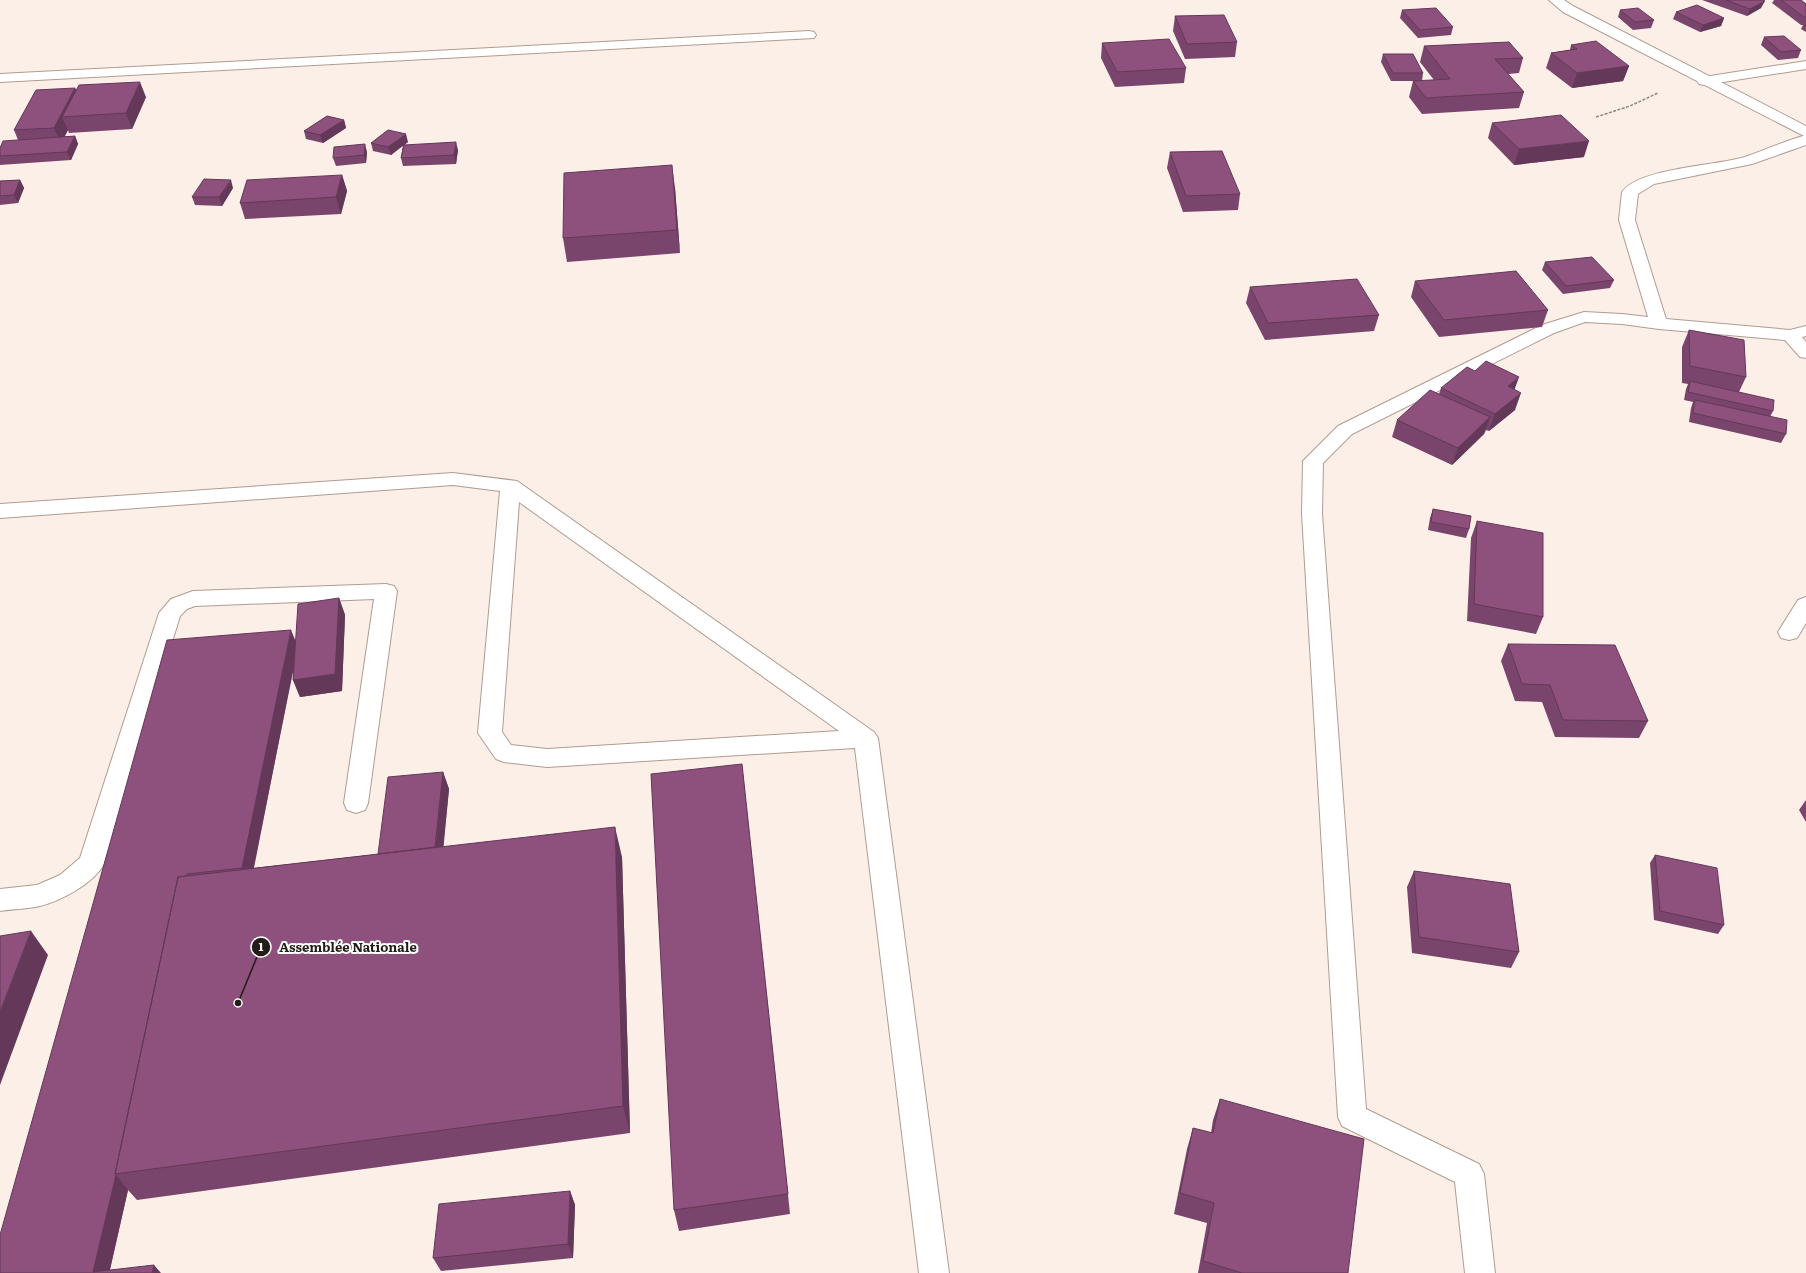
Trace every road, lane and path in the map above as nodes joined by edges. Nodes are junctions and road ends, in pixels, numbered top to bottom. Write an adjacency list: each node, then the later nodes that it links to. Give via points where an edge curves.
1 (1556, 0): 5 (street, via 1568,9)
2 (809, 36): 4 (street)
3 (1806, 65): 5 (street)
4 (0, 78)
5 (1704, 81): 6 (path, via 1676,84 1630,106); 7 (street)
6 (1596, 117)
7 (1806, 132)
8 (1806, 140): 9 (street, via 1747,161 1649,180 1630,192 1627,220)
9 (1659, 324): 10 (street); 20 (street, via 1584,317 1548,329 1345,430 1313,461 1312,514 1352,1117 1469,1174)
10 (1798, 333): 11 (street)
11 (1806, 352)
12 (510, 486): 13 (street, via 453,479); 16 (street); 16 (street, via 490,733 504,753 547,758)
13 (0, 511)
14 (1806, 605): 15 (street)
15 (1789, 632)
16 (866, 738): 19 (street)
17 (356, 803): 18 (street, via 386,591 193,599 179,604 170,613 91,864 69,882 40,895)
18 (0, 900)
19 (934, 1273)
20 (1480, 1273)

